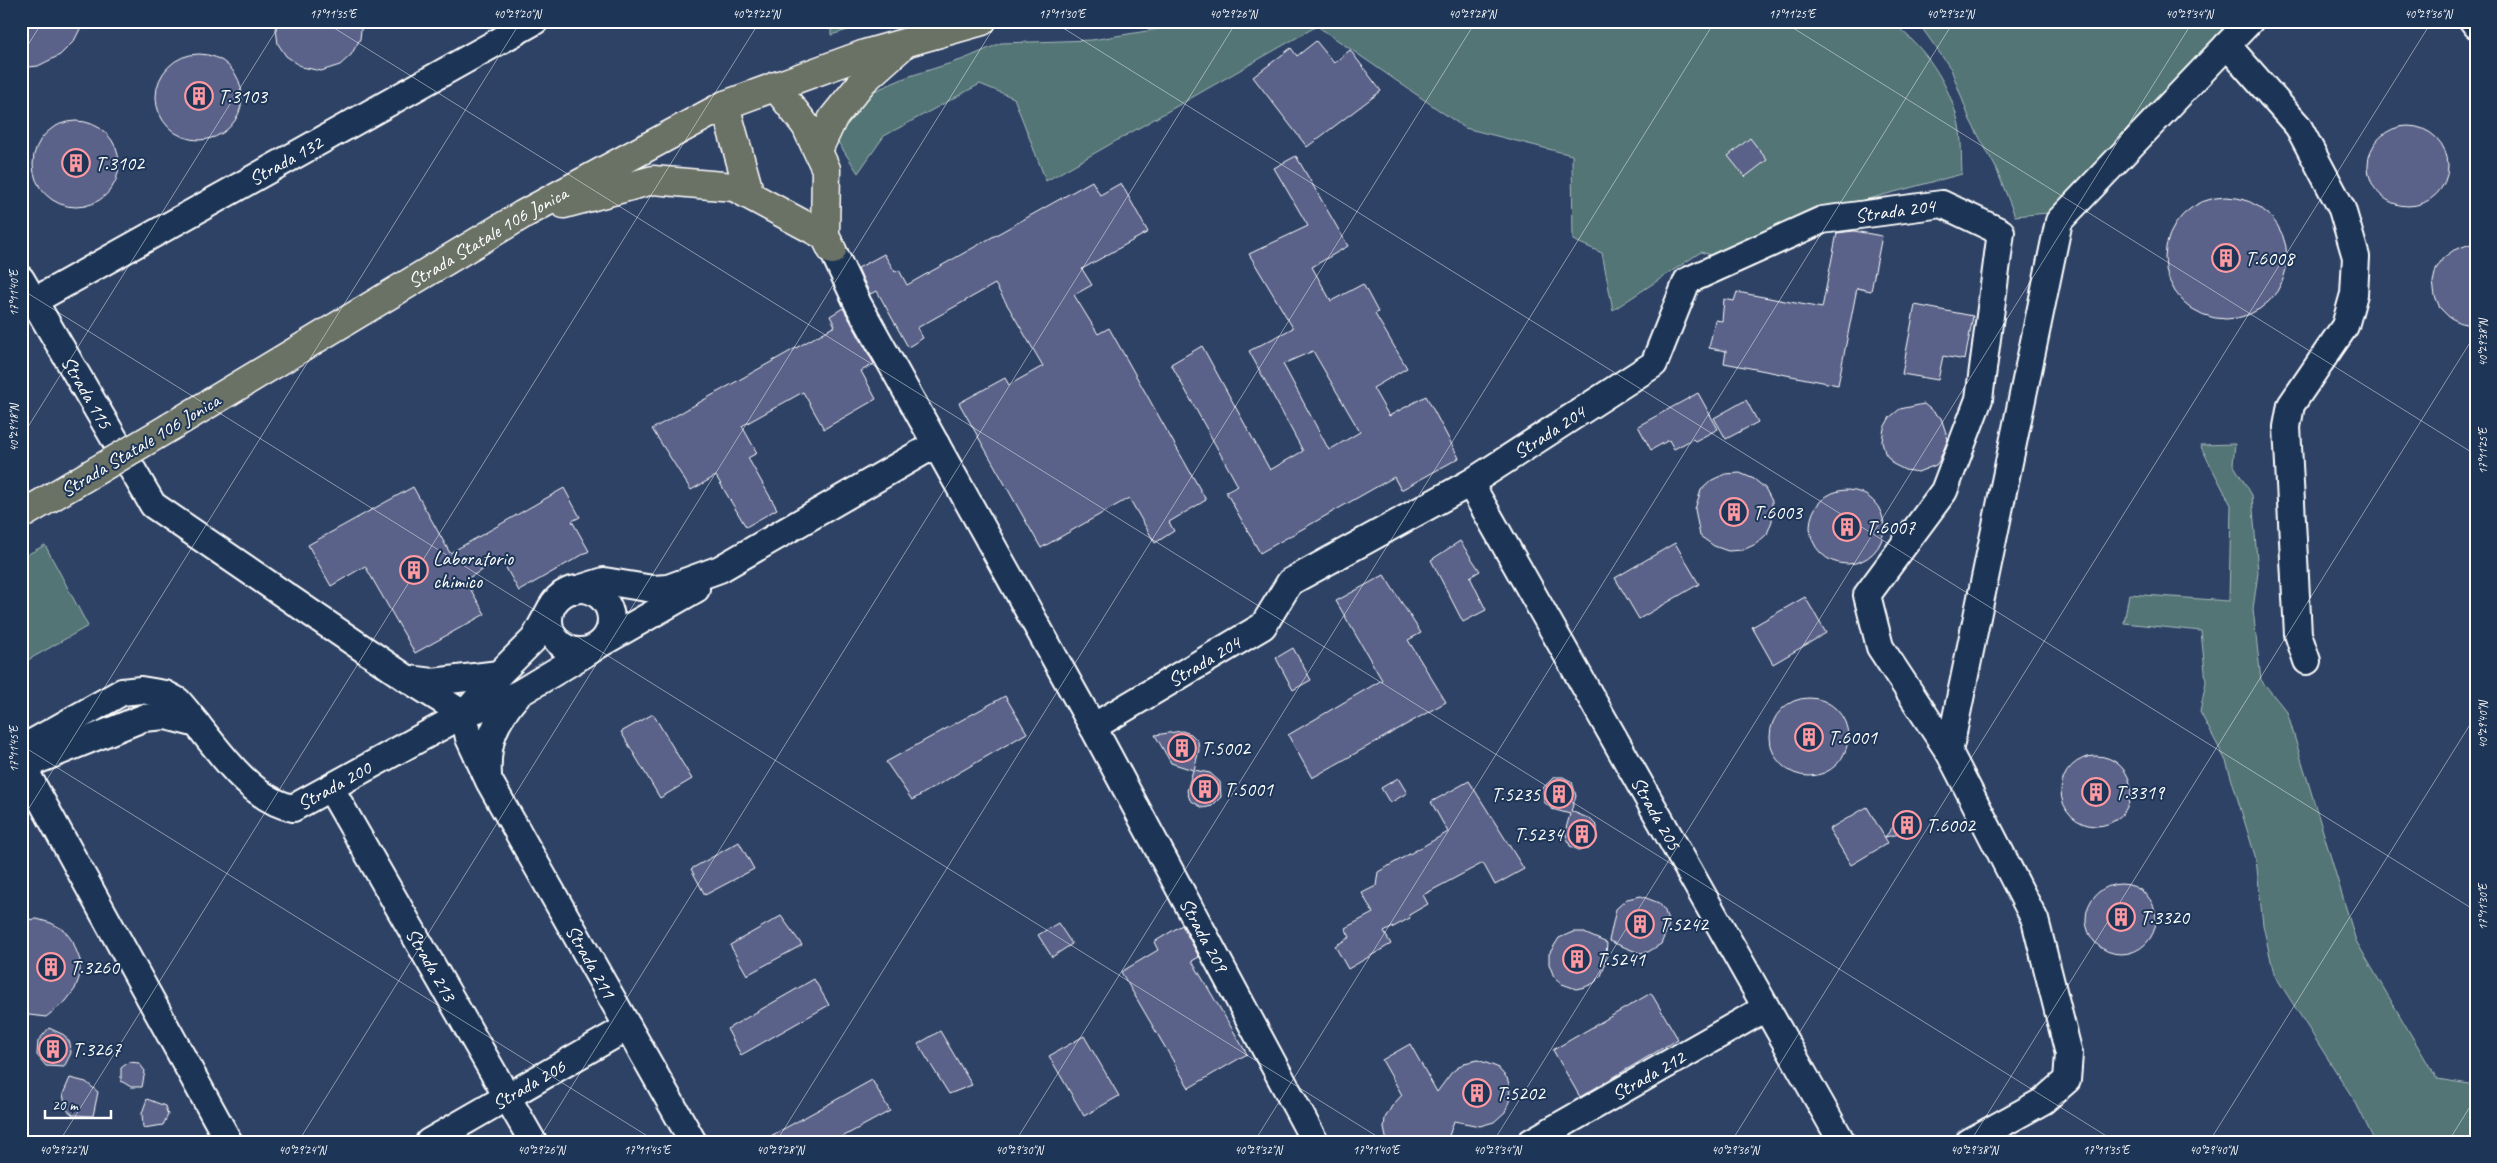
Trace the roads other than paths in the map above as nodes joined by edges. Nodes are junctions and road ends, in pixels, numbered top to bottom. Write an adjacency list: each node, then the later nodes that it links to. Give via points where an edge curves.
1 (535, 21): 14 (lane, Strada 132)
2 (982, 21): 6 (main road, Strada Statale 106 Jonica)
3 (2250, 21): 7 (lane)
4 (2474, 21): 5 (lane)
5 (2476, 25)
6 (908, 41): 8 (main road, Strada Statale 106 Jonica); 10 (main road, via 864,80 833,118)
7 (2227, 45): 22 (lane, via 2298,126 2342,209 2356,257 2354,294 2345,326 2291,405 2287,427 2298,634); 28 (lane, via 2059,221)
8 (775, 86): 9 (main road, Strada Statale 106 Jonica); 10 (main road, via 806,126)
9 (725, 105): 11 (main road); 12 (main road, Strada Statale 106 Jonica)
10 (818, 150): 13 (main road, via 826,168)
11 (750, 196): 12 (main road, via 734,187 653,180); 13 (main road)
12 (522, 215): 17 (main road, Strada Statale 106 Jonica, bridge)
13 (829, 244): 15 (lane, Strada 209, via 858,304)
14 (28, 290): 24 (lane, Strada 115, via 153,506)
15 (936, 444): 18 (lane); 27 (lane, Strada 209)
16 (1470, 483): 27 (lane, Strada 204, via 1290,582 1263,626); 28 (lane, Strada 204, via 1654,364 1687,281 1822,220 1942,204 2001,232 1979,399 1944,491 1867,595 1880,647); 32 (lane, Strada 205)
17 (22, 514)
18 (720, 569): 19 (lane, via 668,588 604,582); 21 (lane, via 701,586)
19 (575, 590): 20 (lane, via 557,599); 21 (lane, via 594,593 608,607 610,627)
20 (551, 608): 21 (lane, via 550,629 561,646 581,652); 23 (lane, via 534,639)
21 (596, 647): 25 (lane)
22 (2307, 661)
23 (499, 674): 24 (lane, via 433,682); 26 (lane)
24 (406, 678): 26 (lane)
25 (518, 694): 26 (lane); 30 (lane, Strada 211, via 493,729 489,744)
26 (464, 714): 30 (lane, Strada 211, via 468,738); 31 (lane, Strada 200)
27 (1093, 727): 39 (lane, Strada 209)
28 (1949, 752): 42 (lane, via 2035,920 2069,1054 2067,1080 2043,1101)
29 (22, 761): 31 (lane, Strada 200, via 143,718 166,716 197,724 245,781 278,805 293,808); 35 (lane)
30 (489, 781): 33 (lane, Strada 211)
31 (331, 789): 34 (lane, Strada 213)
32 (1766, 1008): 40 (lane, Strada 212); 41 (lane, Strada 205)
33 (628, 1028): 34 (lane, Strada 206); 38 (lane, Strada 211)
34 (508, 1096): 36 (lane, Strada 206); 37 (lane, Strada 213)
35 (229, 1142)
36 (429, 1142)
37 (533, 1142)
38 (693, 1142)
39 (1315, 1142)
40 (1531, 1142)
41 (1842, 1142)
42 (1969, 1142)

